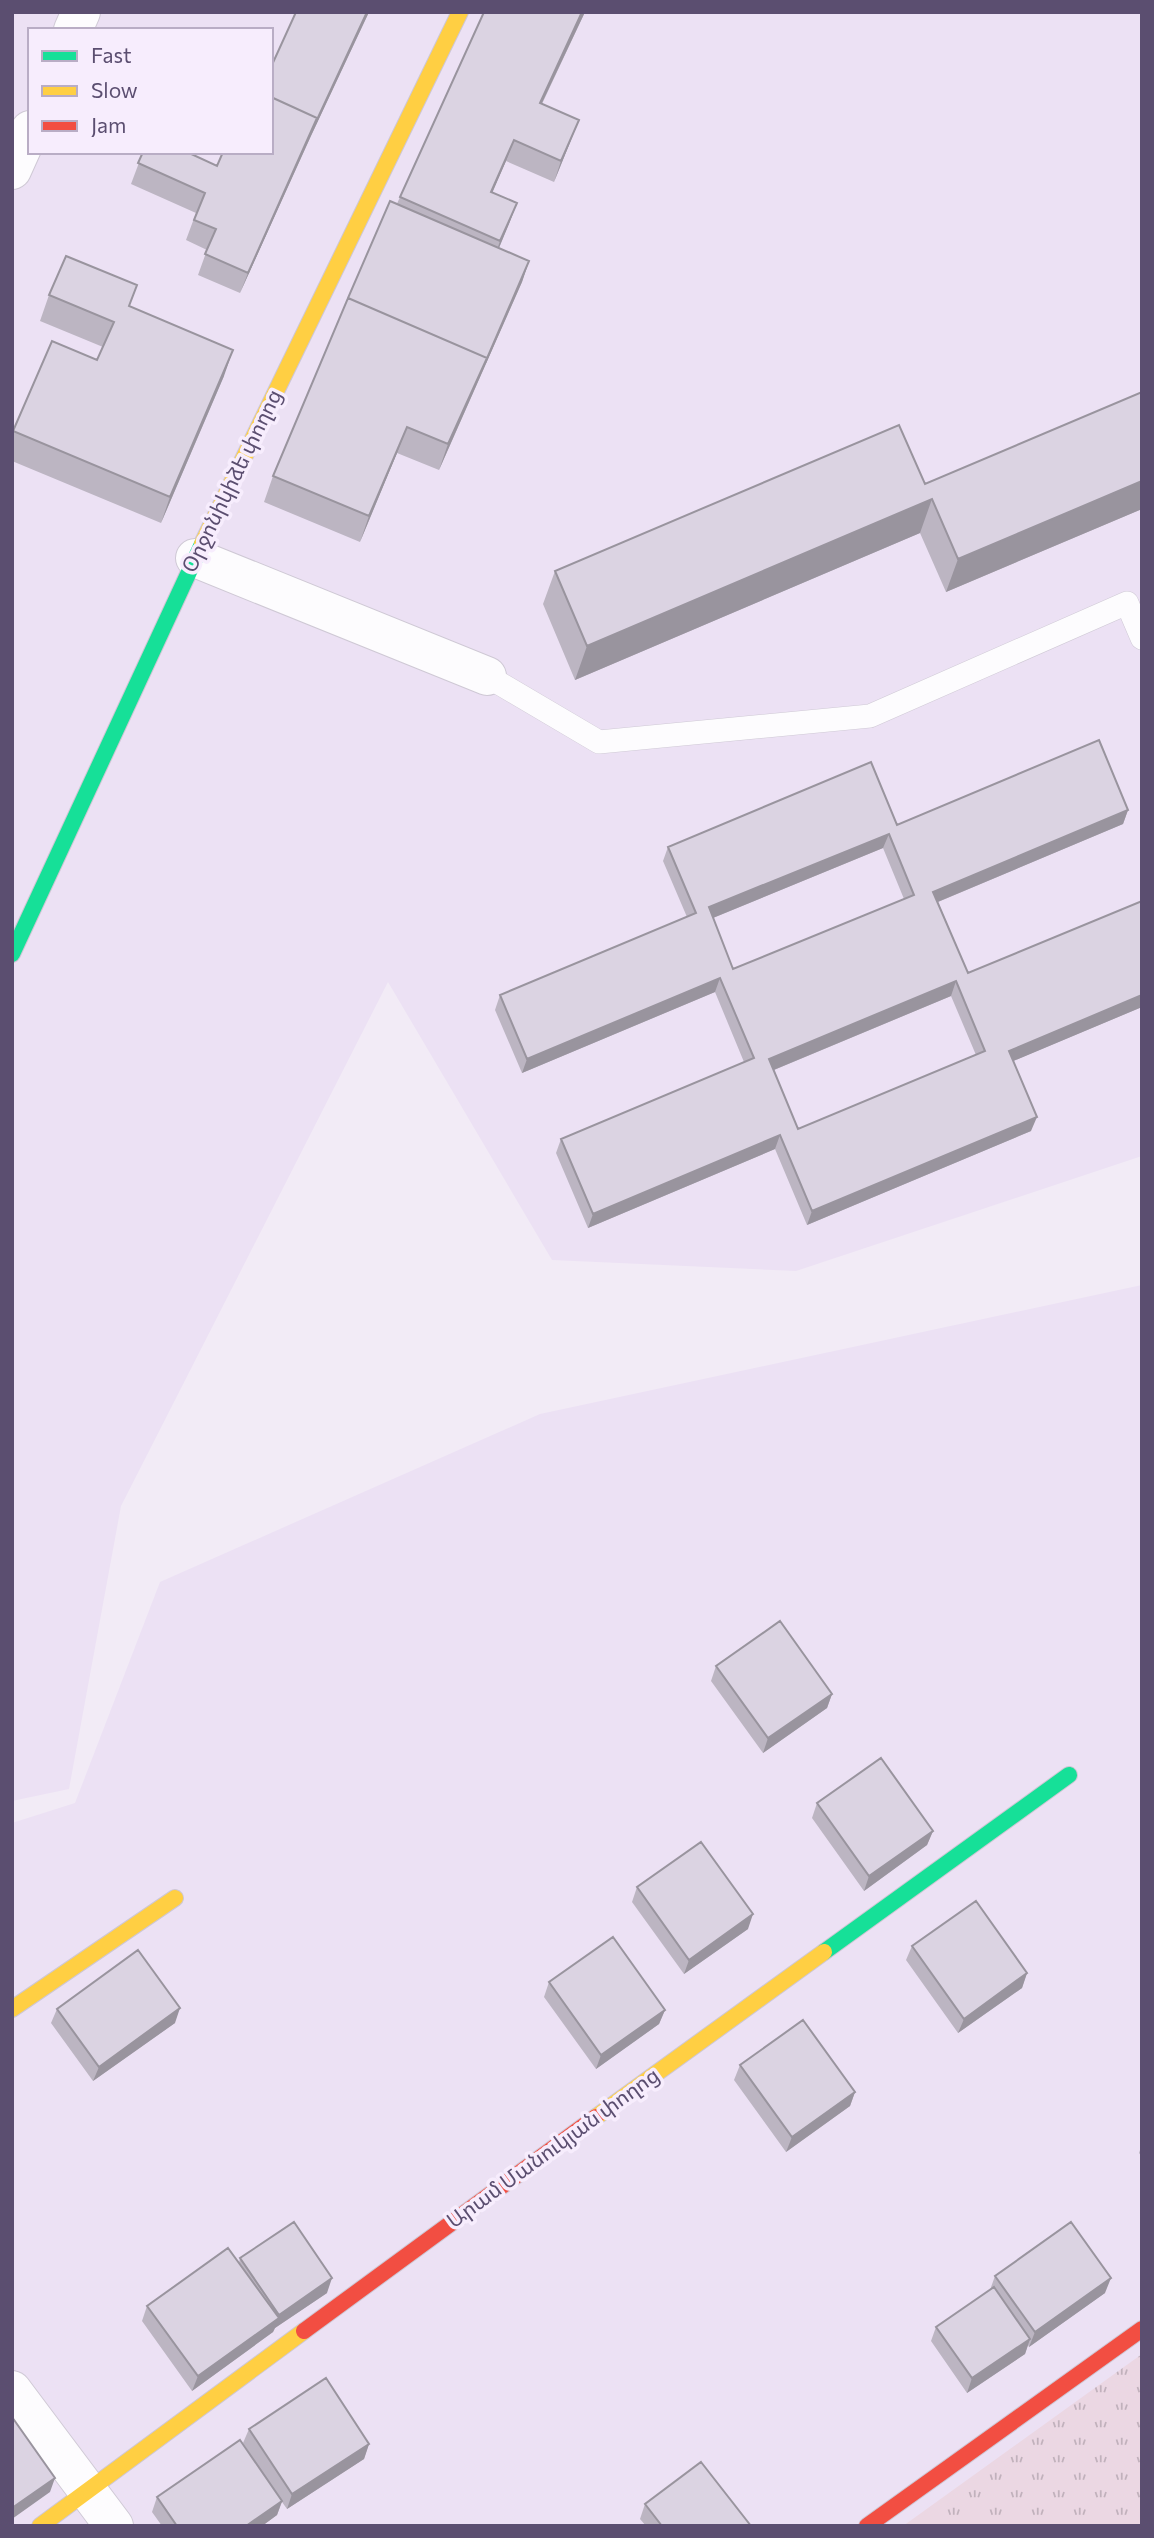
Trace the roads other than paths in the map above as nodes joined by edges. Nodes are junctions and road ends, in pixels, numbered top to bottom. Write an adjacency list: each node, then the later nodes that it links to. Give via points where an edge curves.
1 (81, 12): 3 (street)
2 (460, 12): 6 (street, Օրջոնիկիձե փողոց)
3 (74, 28)
4 (28, 134): 5 (street)
5 (12, 170)
6 (195, 558): 8 (street); 9 (street, Օրջոնիկիձե փողոց)
7 (1142, 638): 8 (lane, via 1127,603 870,716 599,742)
8 (487, 676)
9 (12, 954)
10 (1069, 1774): 15 (street, Արամ Մանուկյան փողոց)
11 (175, 1898): 12 (street)
12 (12, 2009)
13 (1142, 2329): 18 (street)
14 (12, 2390): 15 (street)
15 (88, 2491): 16 (street, Արամ Մանուկյան փողոց); 17 (street)
16 (40, 2526)
17 (114, 2526)
18 (867, 2526)

